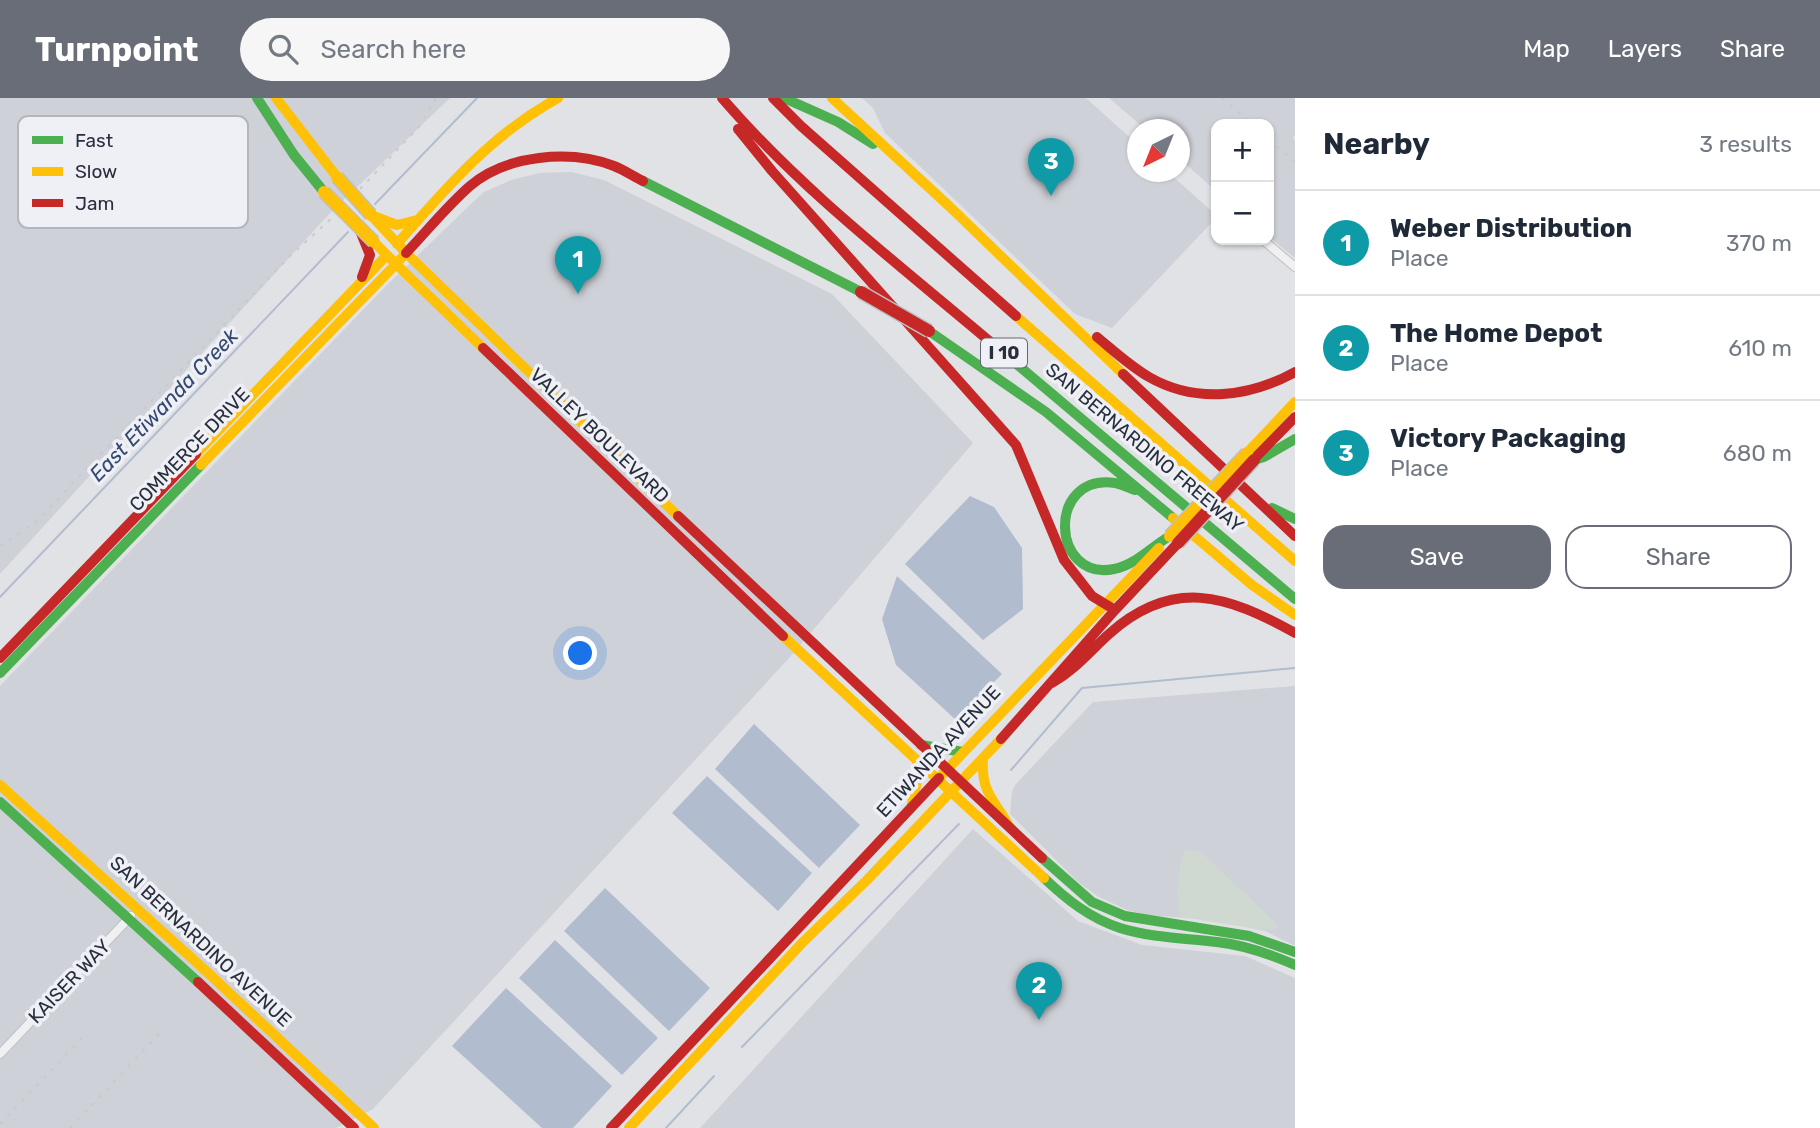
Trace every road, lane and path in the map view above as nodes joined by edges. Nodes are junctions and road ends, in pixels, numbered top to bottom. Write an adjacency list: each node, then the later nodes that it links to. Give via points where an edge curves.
1 (257, 98): 11 (main road, VALLEY BOULEVARD, bridge, via 293,155)
2 (276, 98): 10 (main road, bridge, via 337,177)
3 (558, 98): 9 (main road, via 517,120 490,142)
4 (720, 98): 31 (main road, SAN BERNARDINO FREEWAY / I 10, via 827,204); 32 (main road, via 772,171 1016,444 1060,557 1089,593)
5 (772, 98): 30 (main road, SAN BERNARDINO FREEWAY / I 10)
6 (784, 98): 8 (main road, via 855,132)
7 (832, 98): 8 (main road)
8 (940, 197): 17 (main road)
9 (418, 220): 10 (main road); 13 (main road)
10 (388, 227): 13 (main road, VALLEY BOULEVARD)
11 (371, 245): 14 (main road, VALLEY BOULEVARD); 16 (main road)
12 (1269, 245): 15 (street)
13 (402, 248): 14 (main road, COMMERCE DRIVE); 26 (main road, bridge, via 480,179 500,168 530,159 570,156 613,166 929,331 1046,412); 38 (main road, VALLEY BOULEVARD)
14 (391, 259): 16 (main road, COMMERCE DRIVE); 22 (main road, COMMERCE DRIVE); 41 (main road, VALLEY BOULEVARD)
15 (1295, 267)
16 (360, 282): 19 (main road, COMMERCE DRIVE)
17 (1054, 306): 18 (main road, via 1137,369 1173,388 1236,393 1266,387); 25 (main road)
18 (1295, 372)
19 (264, 381): 22 (main road, via 258,397 228,427); 35 (main road, COMMERCE DRIVE)
20 (1295, 402): 24 (main road, ETIWANDA AVENUE)
21 (1295, 417): 24 (main road, ETIWANDA AVENUE)
22 (228, 436): 36 (main road, COMMERCE DRIVE)
23 (1295, 439): 24 (main road, via 1264,457)
24 (1250, 456): 29 (main road, ETIWANDA AVENUE, bridge)
25 (1237, 483): 27 (main road, via 1269,507); 28 (main road)
26 (1162, 509): 29 (main road, via 1126,486 1093,483 1071,501 1065,534 1079,558 1107,569 1131,562 1157,542); 33 (main road)
27 (1295, 519)
28 (1295, 536)
29 (1174, 540): 32 (main road, ETIWANDA AVENUE)
30 (1295, 561)
31 (1295, 599)
32 (1109, 608): 37 (main road, ETIWANDA AVENUE); 39 (main road, ETIWANDA AVENUE)
33 (1295, 615)
34 (1295, 633): 37 (main road, via 1230,600 1196,596 1166,600 1130,617 1065,677)
35 (0, 658)
36 (0, 673)
37 (1052, 683): 40 (main road, ETIWANDA AVENUE)
38 (921, 745): 39 (main road); 42 (main road, VALLEY BOULEVARD)
39 (963, 752): 42 (main road, ETIWANDA AVENUE)
40 (983, 759): 45 (main road, ETIWANDA AVENUE); 48 (main road, via 982,786)
41 (917, 762): 43 (main road, VALLEY BOULEVARD); 47 (main road)
42 (947, 769): 43 (main road, ETIWANDA AVENUE); 45 (main road, VALLEY BOULEVARD)
43 (937, 780): 45 (main road, VALLEY BOULEVARD); 47 (main road, ETIWANDA AVENUE)
44 (0, 785): 51 (main road, SAN BERNARDINO AVENUE)
45 (955, 787): 48 (main road); 49 (main road); 58 (main road, ETIWANDA AVENUE)
46 (0, 802): 51 (main road, SAN BERNARDINO AVENUE)
47 (911, 808): 57 (main road, ETIWANDA AVENUE)
48 (1010, 828): 50 (main road)
49 (1015, 854): 50 (main road, via 1025,856 1053,881); 53 (main road, via 1080,910 1116,928 1150,937 1230,945)
50 (1063, 879): 52 (main road, via 1092,902 1125,916 1249,936)
51 (133, 914): 54 (street, KAISER WAY); 55 (main road, SAN BERNARDINO AVENUE); 56 (main road, SAN BERNARDINO AVENUE)
52 (1295, 952)
53 (1295, 965)
54 (0, 1054)
55 (354, 1128)
56 (374, 1128)
57 (611, 1128)
58 (629, 1128)

